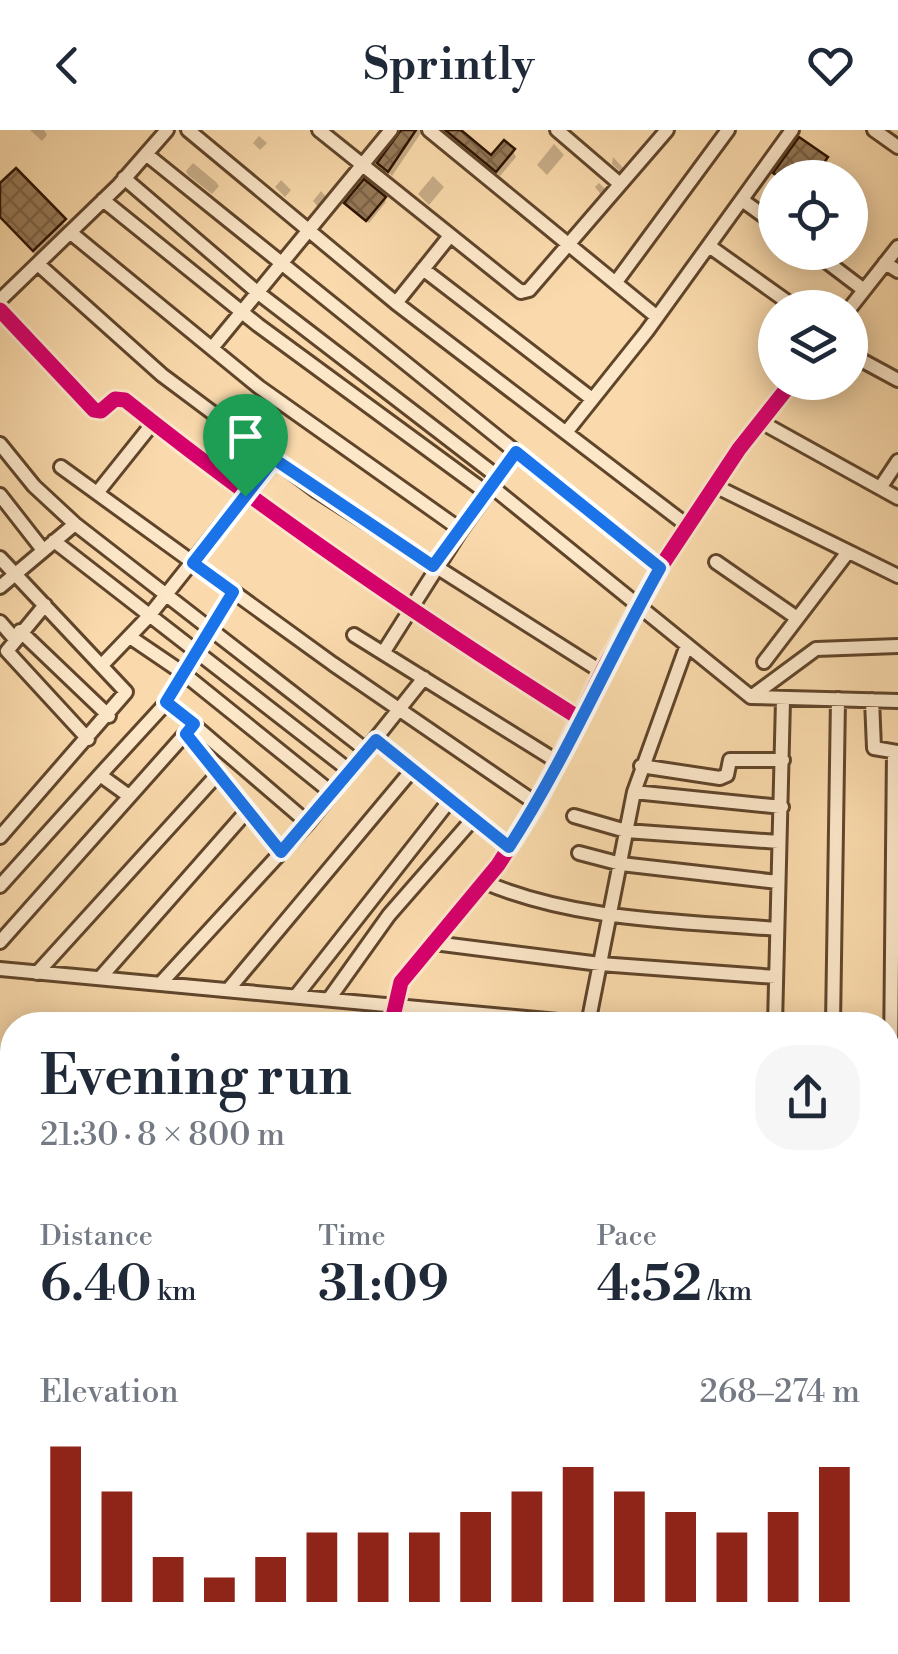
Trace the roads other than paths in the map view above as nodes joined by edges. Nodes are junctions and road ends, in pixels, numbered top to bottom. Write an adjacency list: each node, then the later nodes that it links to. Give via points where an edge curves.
1 (167, 130): 12 (street)
2 (188, 130): 19 (street)
3 (319, 130): 13 (street)
4 (391, 130): 13 (street)
5 (429, 130): 22 (street)
6 (556, 130): 15 (street)
7 (666, 130): 15 (street)
8 (728, 130): 31 (street)
9 (792, 130): 17 (street)
10 (874, 130): 11 (street)
11 (898, 147)
12 (146, 154): 14 (street); 27 (street)
13 (362, 165): 19 (street); 21 (street)
14 (124, 178): 16 (street); 34 (street)
15 (620, 184): 22 (street)
16 (104, 200): 20 (street); 38 (street)
17 (742, 200): 18 (street); 23 (street)
18 (758, 212)
19 (307, 232): 27 (street); 36 (street)
20 (71, 233): 26 (street); 40 (street)
21 (449, 238): 22 (street, via 521,292); 28 (street)
22 (568, 244): 31 (street)
23 (709, 246): 32 (street); 39 (street)
24 (898, 247): 25 (street)
25 (885, 264): 30 (street); 33 (street)
26 (39, 265): 35 (street); 50 (street, via 162,376)
27 (280, 265): 34 (street); 49 (street)
28 (423, 269): 36 (street); 43 (street)
29 (838, 270): 33 (street)
30 (898, 271)
31 (616, 282): 39 (street)
32 (771, 290)
33 (864, 290)
34 (257, 292): 38 (street); 53 (street)
35 (0, 300)
36 (396, 303): 47 (street)
37 (0, 310): 45 (street, via 94,410 120,398)
38 (241, 312): 40 (street); 53 (street)
39 (657, 317): 43 (street)
40 (212, 348): 62 (street)
41 (868, 364): 42 (street)
42 (898, 380)
43 (592, 400): 47 (street)
44 (778, 400): 46 (street)
45 (153, 422): 56 (street); 58 (street)
46 (761, 422): 54 (street); 55 (street)
47 (568, 430): 61 (street)
48 (0, 444): 60 (street)
49 (516, 452): 53 (street); 69 (street)
50 (274, 459): 58 (street); 68 (street)
51 (898, 461): 55 (street)
52 (61, 467): 56 (street)
53 (492, 485): 62 (street); 76 (street)
54 (714, 486): 61 (street); 64 (street)
55 (880, 488): 59 (street)
56 (97, 493): 67 (street)
57 (0, 495): 63 (street)
58 (245, 496): 67 (street); 77 (street)
59 (898, 498)
60 (76, 524): 63 (street); 74 (street)
61 (688, 526): 69 (street)
62 (460, 530): 68 (street)
63 (49, 545): 70 (street); 78 (street)
64 (848, 552): 71 (street); 79 (street)
65 (0, 558): 70 (street)
66 (716, 562): 79 (street)
67 (193, 563): 73 (street); 74 (street)
68 (433, 566): 77 (street); 91 (street)
69 (660, 568): 76 (street)
70 (14, 576): 72 (street); 75 (street)
71 (898, 576)
72 (0, 587)
73 (233, 592): 81 (street); 100 (street)
74 (167, 594): 78 (street); 81 (street)
75 (45, 606): 82 (street); 90 (street)
76 (638, 606): 85 (street); 91 (street)
77 (410, 612): 88 (street); 102 (street)
78 (149, 616): 84 (street); 87 (street)
79 (797, 618): 89 (street)
80 (0, 622): 82 (street)
81 (211, 628): 87 (street); 105 (street)
82 (17, 634): 101 (street); 104 (street, via 8,654)
83 (354, 634): 88 (street)
84 (130, 637): 90 (street); 92 (street)
85 (687, 645): 94 (street); 109 (street)
86 (898, 646): 94 (street, via 816,650)
87 (196, 650): 92 (street); 111 (street)
88 (382, 653): 93 (street)
89 (764, 662)
90 (102, 665): 101 (street, via 126,692)
91 (602, 672): 102 (street)
92 (183, 673): 99 (street); 115 (street)
93 (424, 678): 100 (street); 108 (street)
94 (751, 696): 96 (street)
95 (838, 699): 96 (street); 97 (street); 154 (street)
96 (783, 700): 107 (street)
97 (872, 700): 98 (street); 106 (street, via 874,748)
98 (898, 700)
99 (166, 702): 103 (street); 112 (street)
100 (402, 712): 105 (street); 118 (street)
101 (108, 716): 104 (street)
102 (579, 718): 108 (street)
103 (190, 729): 113 (street); 116 (street); 125 (street)
104 (88, 739): 124 (street)
105 (371, 745): 110 (street); 111 (street)
106 (896, 752): 155 (street)
107 (782, 760): 109 (street, via 733,759 720,778); 119 (street)
108 (558, 762): 118 (street)
109 (641, 766): 114 (street)
110 (412, 770): 117 (street); 146 (street)
111 (350, 771): 115 (street)
112 (100, 775): 116 (street); 135 (street)
113 (217, 775): 121 (street); 142 (street)
114 (634, 792): 119 (street); 126 (street)
115 (332, 793): 125 (street)
116 (129, 796): 138 (street)
117 (450, 800): 123 (street); 147 (street)
118 (537, 804): 129 (street)
119 (782, 807): 128 (street)
120 (0, 811): 124 (street)
121 (247, 812): 130 (street); 144 (street)
122 (574, 816): 126 (street)
123 (474, 818): 129 (street); 148 (street, via 389,915)
124 (14, 821): 127 (street)
125 (308, 823): 130 (street)
126 (626, 830): 128 (street); 132 (street)
127 (0, 838)
128 (779, 842): 134 (street)
129 (509, 847): 133 (street)
130 (281, 852): 145 (street)
131 (579, 853): 132 (street)
132 (621, 864): 134 (street); 136 (street)
133 (484, 882): 136 (street); 139 (street)
134 (778, 882): 137 (street)
135 (0, 886)
136 (611, 914): 137 (street); 140 (street)
137 (777, 930): 143 (street)
138 (0, 942)
139 (434, 943): 140 (street); 149 (street, via 401,982)
140 (600, 964): 143 (street); 152 (street)
141 (0, 969): 142 (street)
142 (37, 973): 144 (street)
143 (776, 977): 153 (street)
144 (100, 978): 145 (street)
145 (160, 984): 146 (street)
146 (228, 990): 147 (street)
147 (296, 996): 148 (street)
148 (328, 999): 149 (street)
149 (394, 1004): 150 (street); 151 (street)
150 (393, 1012)
151 (472, 1012)
152 (590, 1012)
153 (776, 1012)
154 (833, 1012)
155 (893, 1012)

